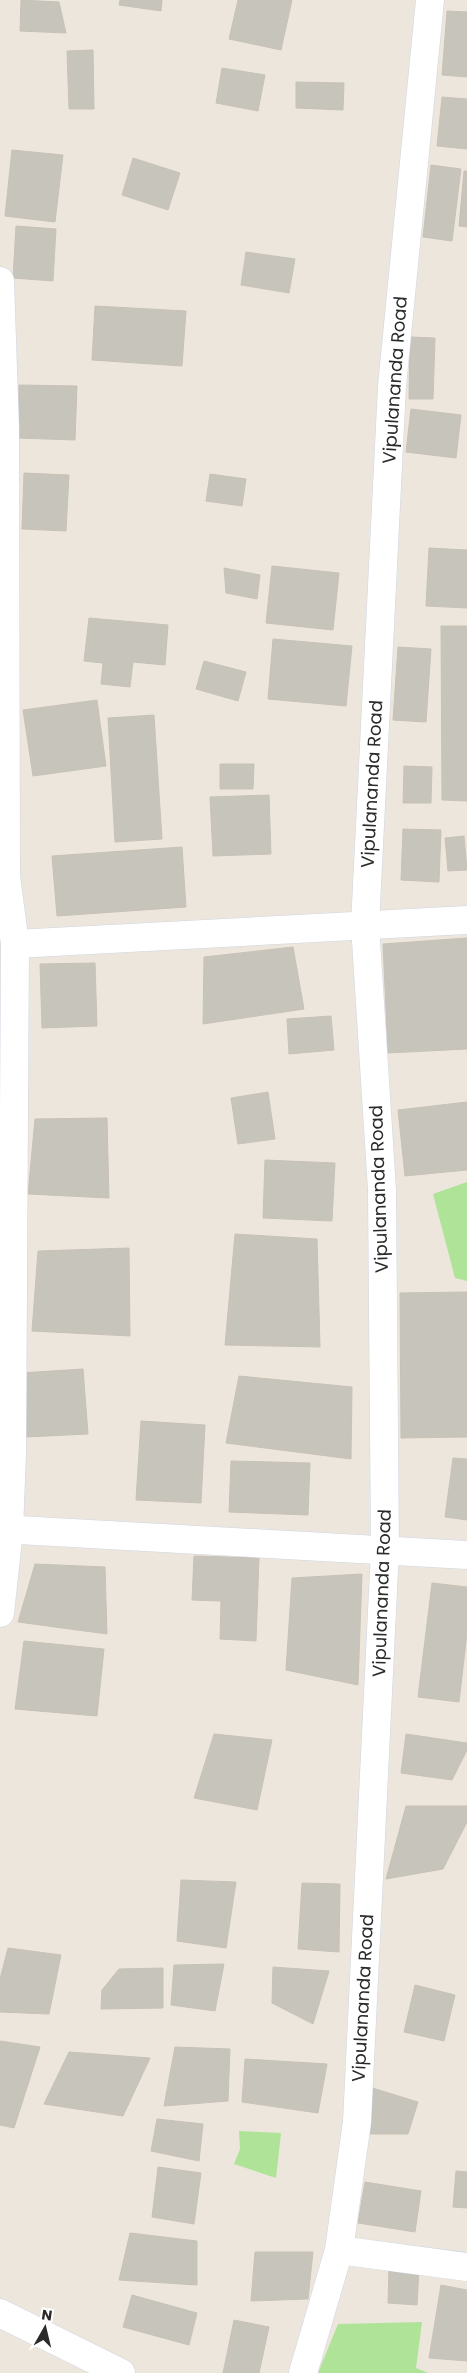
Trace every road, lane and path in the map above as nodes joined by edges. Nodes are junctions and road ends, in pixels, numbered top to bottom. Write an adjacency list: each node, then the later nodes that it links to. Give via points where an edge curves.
1 (430, 0): 5 (street, Vipulananda Road, via 392,386)
2 (0, 282): 3 (street, via 5,437)
3 (3, 876): 6 (street)
4 (467, 920): 5 (street)
5 (364, 925): 6 (street); 8 (street, Vipulananda Road, via 382,1190)
6 (15, 944): 7 (street, via 12,1444)
7 (5, 1530): 8 (street); 10 (street)
8 (386, 1550): 9 (street); 11 (street, Vipulananda Road, via 357,2122)
9 (467, 1555)
10 (0, 1613)
11 (339, 2250): 12 (street); 15 (street, Vipulananda Road)
12 (467, 2267)
13 (0, 2313): 14 (street)
14 (121, 2373)
15 (303, 2373)

